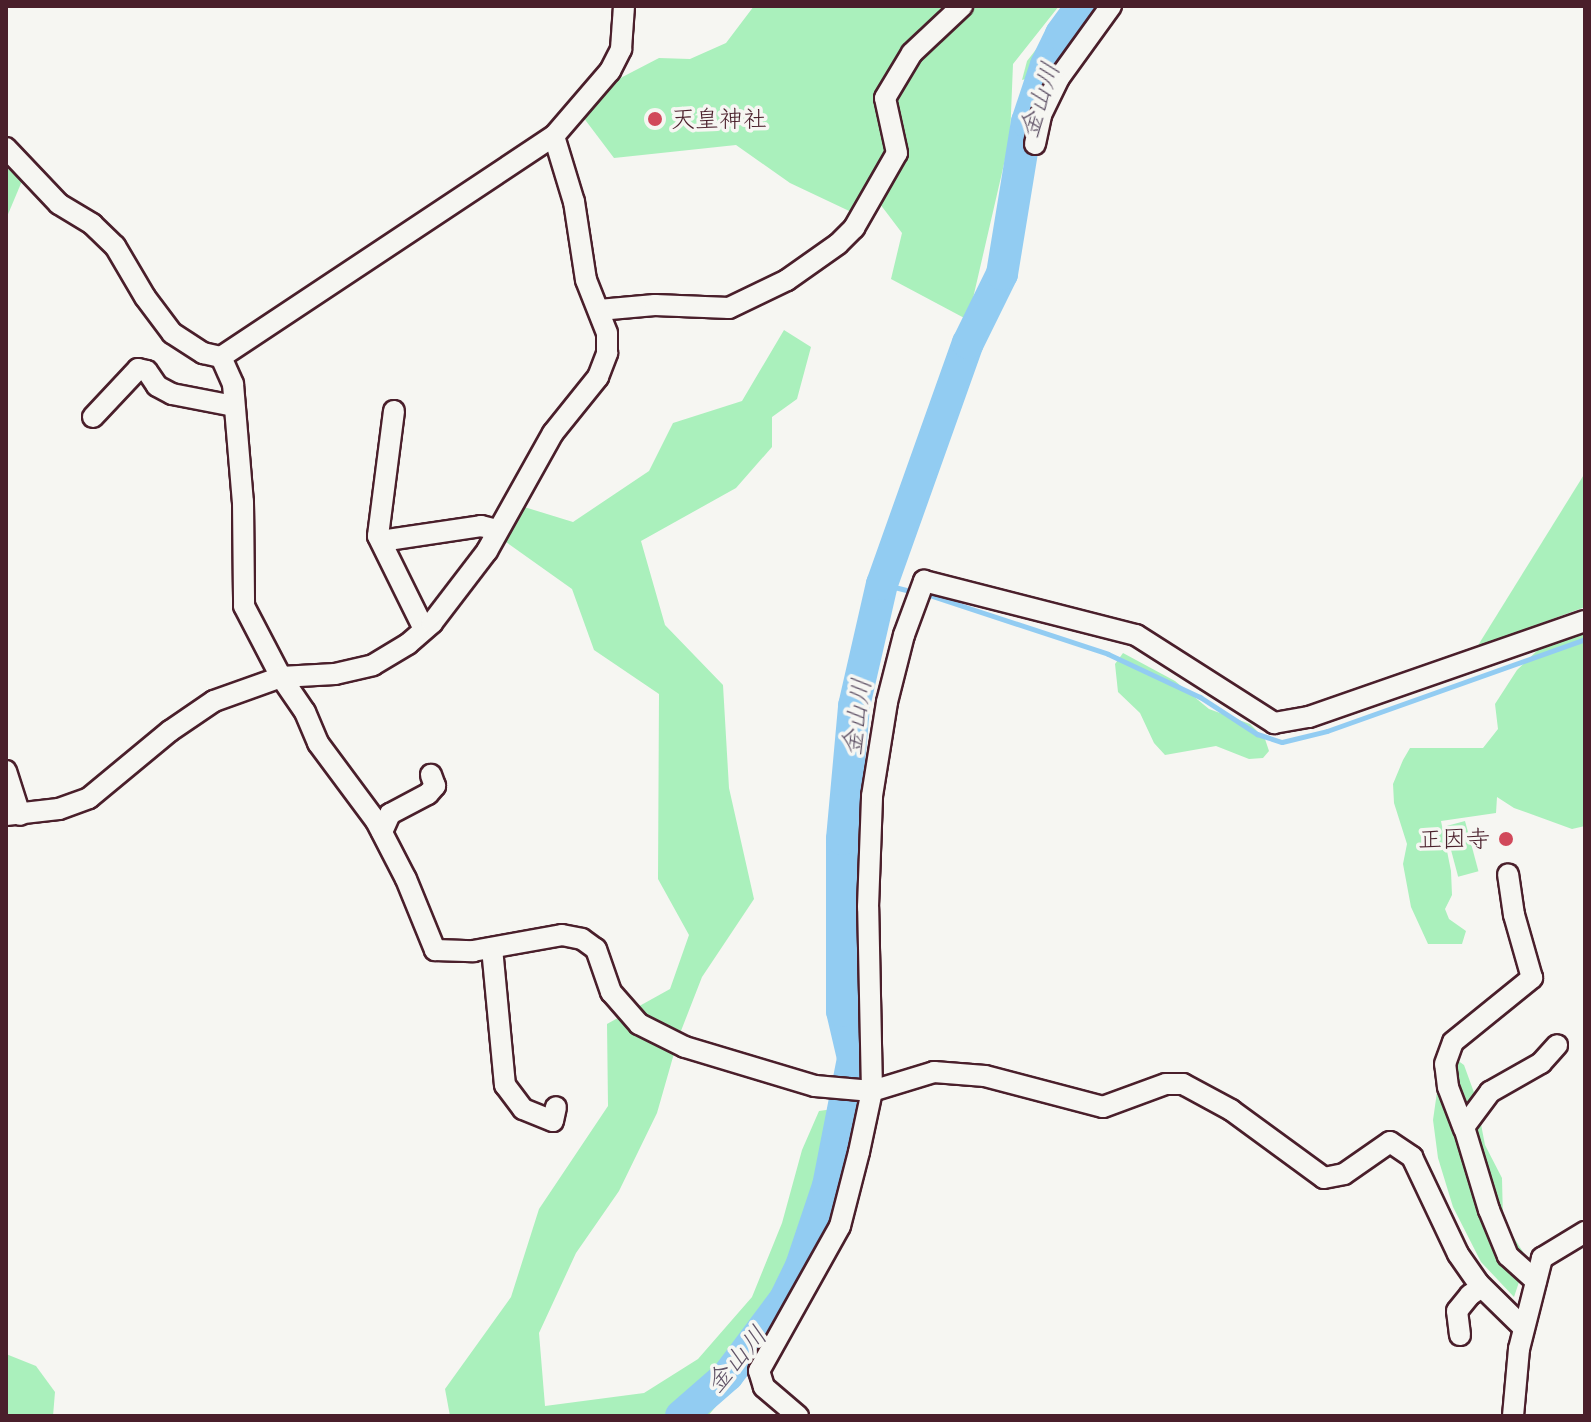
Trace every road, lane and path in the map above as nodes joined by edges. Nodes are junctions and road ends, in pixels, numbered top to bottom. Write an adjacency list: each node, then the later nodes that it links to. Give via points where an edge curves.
1 (624, 6): 4 (street, via 621,49 610,71)
2 (962, 6): 7 (street, via 912,53 885,98 897,153 854,228 838,244 787,280 729,308 655,305)
3 (1111, 6): 5 (street, via 1064,69 1041,115)
4 (554, 136): 7 (street, via 574,202 586,280); 8 (street)
5 (1035, 144)
6 (6, 148): 8 (street, via 59,204 115,246 172,333 203,353)
7 (599, 310): 12 (street, via 607,353 598,377 553,433)
8 (221, 357): 9 (street, via 233,384)
9 (234, 406): 11 (street, via 172,394 138,369); 16 (street, via 243,502 244,606)
10 (394, 411): 13 (street, via 377,527)
11 (93, 417)
12 (497, 530): 13 (street, via 481,526); 15 (street, via 487,551)
13 (381, 541): 15 (street)
14 (1585, 621): 24 (street, via 1309,717 1274,723 1136,635 924,581 887,702 872,796)
15 (424, 629): 16 (street, via 373,665 335,674)
16 (281, 677): 19 (street, via 214,701 89,798 59,809); 20 (street, via 318,743)
17 (6, 771): 19 (street)
18 (431, 775): 20 (street, via 435,786 390,814)
19 (13, 815)
20 (382, 832): 22 (street, via 435,950)
21 (1508, 874): 26 (street, via 1532,978 1453,1042 1445,1064)
22 (492, 948): 24 (street, via 562,935 582,939 596,949 611,992 639,1024 685,1047 815,1086); 25 (street, via 505,1085 523,1109 553,1121)
23 (1557, 1045): 26 (street, via 1541,1063 1490,1092)
24 (867, 1091): 29 (street, via 934,1072 1008,1079 1103,1107 1166,1084 1183,1084 1231,1110 1324,1178 1344,1174 1390,1142 1412,1157 1458,1254); 32 (street, via 840,1226 759,1371 764,1387)
25 (556, 1107)
26 (1464, 1129): 28 (street, via 1508,1256)
27 (1585, 1232): 28 (street, via 1542,1258)
28 (1536, 1281): 30 (street)
29 (1482, 1287): 30 (street); 31 (street, via 1457,1311)
30 (1524, 1328): 33 (street)
31 (1460, 1335)
32 (798, 1416)
33 (1513, 1416)

